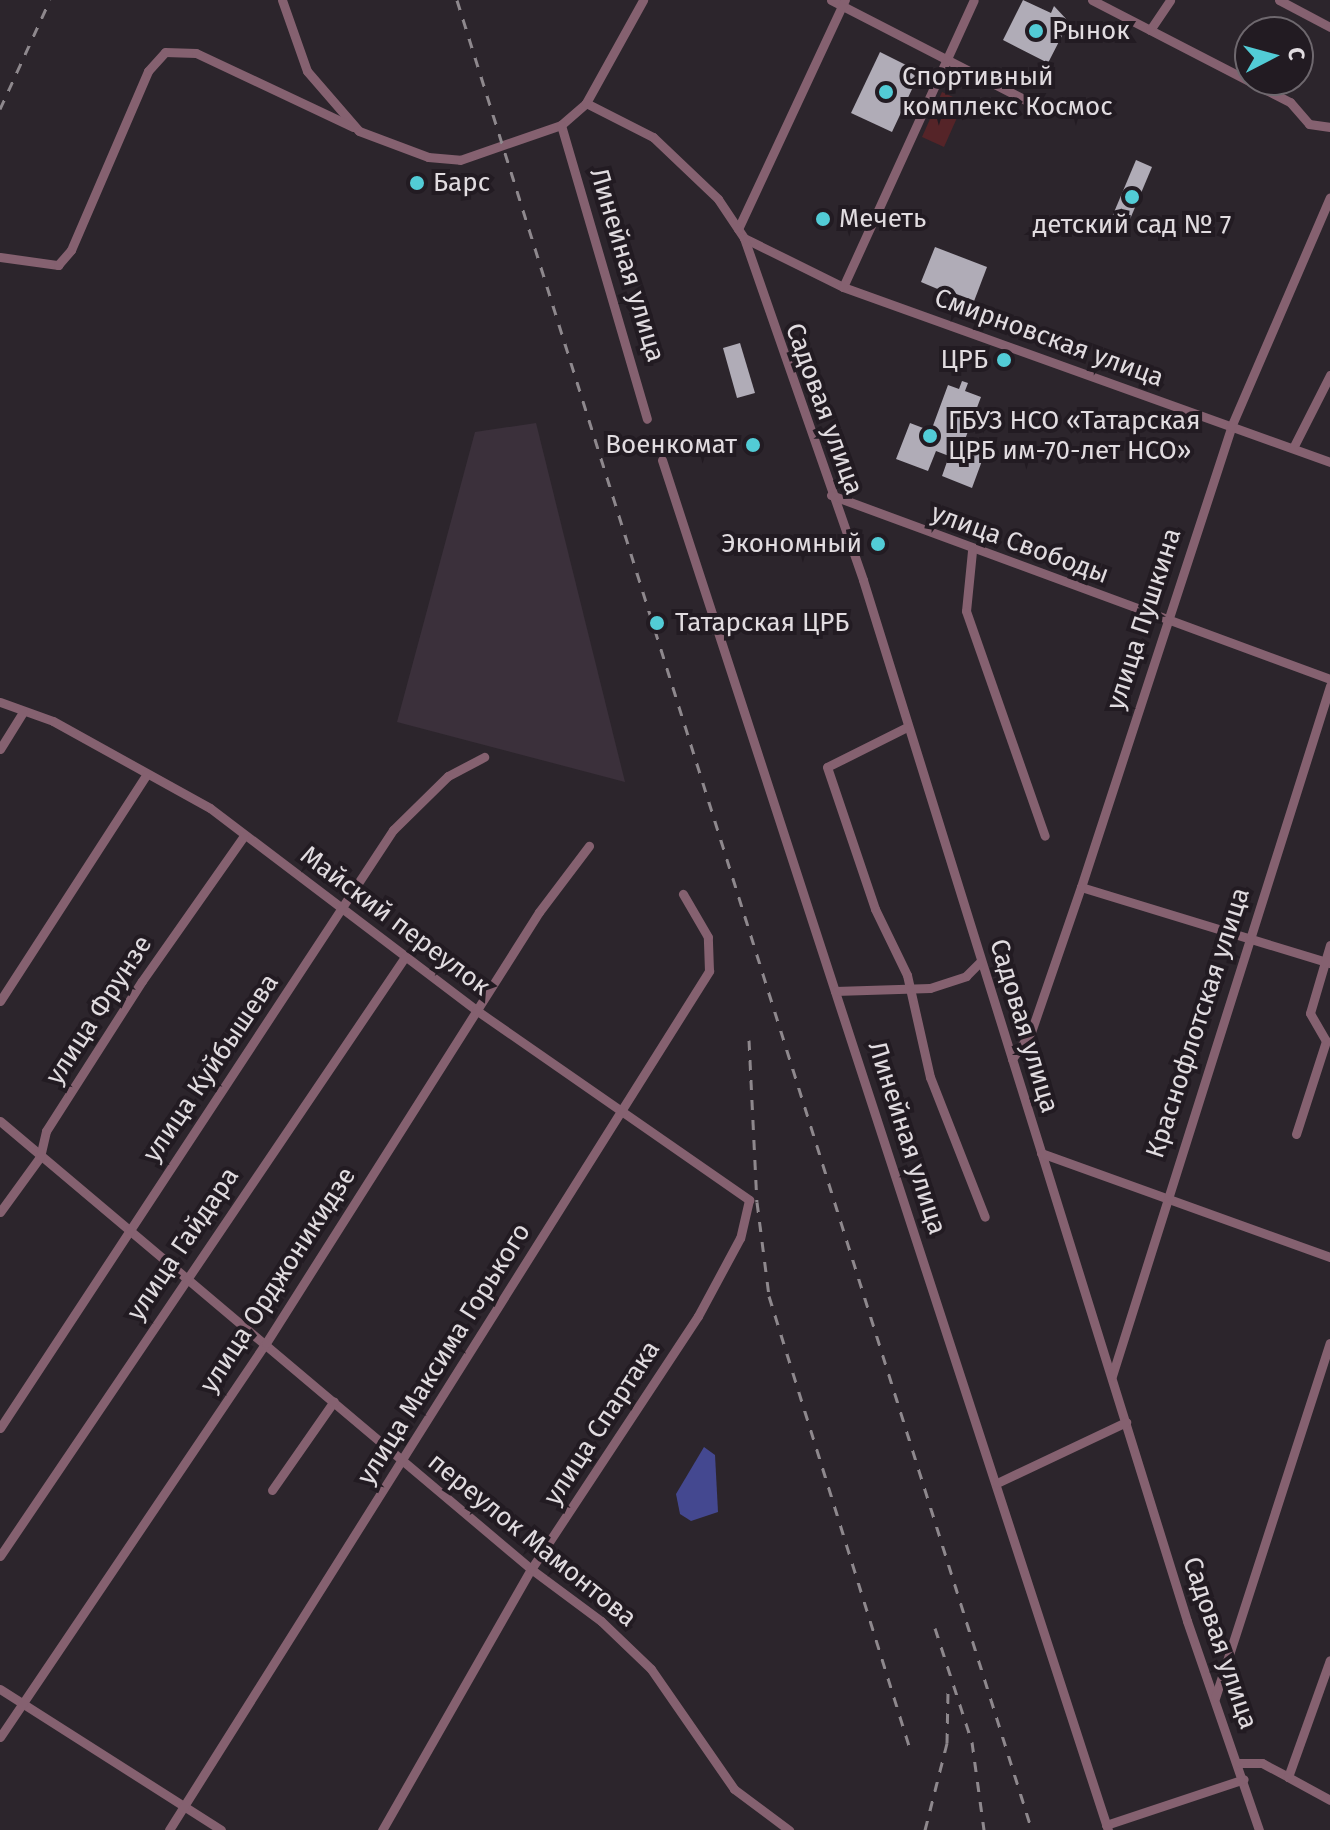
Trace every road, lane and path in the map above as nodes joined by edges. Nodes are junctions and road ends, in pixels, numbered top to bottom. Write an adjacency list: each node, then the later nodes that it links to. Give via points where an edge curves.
1 (282, 0): 16 (street, via 307,71)
2 (643, 0): 12 (street)
3 (831, 0): 8 (street)
4 (974, 0): 11 (street)
5 (1092, 0): 10 (street)
6 (1170, 0): 10 (street)
7 (1279, 0): 9 (street)
8 (844, 3): 11 (street); 18 (street)
9 (1330, 27)
10 (1150, 30): 15 (street, via 1290,102 1309,124)
11 (946, 58): 13 (street); 20 (street)
12 (586, 103): 14 (street); 18 (street, via 653,137 695,174)
13 (1041, 108)
14 (561, 125): 16 (street, via 470,158 440,159); 22 (street, Линейная улица)
15 (1330, 127)
16 (359, 131): 19 (street, via 196,53 165,52 148,71 71,250 58,265)
17 (1330, 197): 23 (street, улица Пушкина)
18 (741, 233): 20 (street, Смирновская улица); 27 (street, Садовая улица)
19 (0, 257)
20 (843, 287): 23 (street, Смирновская улица)
21 (1330, 375): 24 (street)
22 (647, 419)
23 (1231, 427): 24 (street, Смирновская улица); 29 (street, улица Пушкина)
24 (1293, 448): 26 (street, Смирновская улица)
25 (662, 460): 49 (street, Линейная улица)
26 (1330, 462)
27 (831, 495): 28 (street, улица Свободы); 34 (street, Садовая улица)
28 (972, 551): 29 (street, улица Свободы); 39 (street, via 966,611)
29 (1165, 621): 30 (street, улица Свободы); 41 (street, улица Пушкина)
30 (1330, 679)
31 (1330, 686): 44 (street, Краснофлотская улица)
32 (0, 702): 33 (street, Майский переулок)
33 (23, 712): 35 (street); 37 (street, Майский переулок, via 53,721)
34 (907, 727): 47 (street, Садовая улица); 50 (street, via 827,767 875,909 907,975)
35 (0, 749)
36 (484, 757): 43 (street, улица Куйбышева, via 448,776 393,830)
37 (147, 774): 38 (street, Майский переулок); 51 (street)
38 (244, 836): 43 (street, Майский переулок); 58 (street, улица Фрунзе, via 46,1131)
39 (1045, 836)
40 (589, 846): 52 (street, улица Орджоникидзе)
41 (1081, 887): 44 (street); 53 (street, улица Пушкина, via 1031,1032)
42 (683, 894): 54 (street, улица Максима Горького, via 708,937 709,971)
43 (344, 908): 46 (street, Майский переулок); 63 (street, улица Куйбышева)
44 (1247, 940): 48 (street); 60 (street, Краснофлотская улица)
45 (1330, 945): 48 (street)
46 (405, 957): 52 (street, Майский переулок); 65 (street, улица Гайдара)
47 (981, 961): 50 (street, via 951,984); 53 (street, Садовая улица)
48 (1328, 962): 56 (street, via 1310,1013 1326,1041)
49 (835, 991): 50 (street); 73 (street, Линейная улица)
50 (907, 991): 62 (street, via 930,1077)
51 (0, 1001)
52 (476, 1010): 54 (street, Майский переулок); 66 (street, улица Орджоникидзе)
53 (1012, 1059): 57 (street, Садовая улица)
54 (624, 1108): 59 (street, Майский переулок); 72 (street, улица Максима Горького)
55 (0, 1121): 58 (street, переулок Мамонтова)
56 (1296, 1134)
57 (1041, 1153): 60 (street); 68 (street, Садовая улица)
58 (40, 1157): 61 (street, улица Фрунзе); 63 (street, переулок Мамонтова)
59 (749, 1200): 76 (street, улица Спартака, via 740,1238 698,1316)
60 (1164, 1202): 64 (street); 68 (street, Краснофлотская улица)
61 (0, 1212)
62 (985, 1217)
63 (129, 1231): 65 (street, переулок Мамонтова); 71 (street, улица Куйбышева)
64 (1330, 1257)
65 (189, 1277): 66 (street, переулок Мамонтова); 75 (street, улица Гайдара)
66 (266, 1343): 69 (street, переулок Мамонтова); 80 (street, улица Орджоникидзе)
67 (1330, 1343): 79 (street)
68 (1112, 1376): 70 (street, Садовая улица)
69 (334, 1401): 72 (street, переулок Мамонтова); 74 (street)
70 (1126, 1422): 73 (street); 79 (street, Садовая улица)
71 (0, 1428)
72 (403, 1462): 76 (street, переулок Мамонтова); 86 (street, улица Максима Горького)
73 (997, 1483): 87 (street, Линейная улица)
74 (272, 1490)
75 (0, 1556)
76 (531, 1569): 90 (street, улица Спартака); 91 (street, переулок Мамонтова, via 601,1621 651,1669 734,1789)
77 (1330, 1660): 83 (street)
78 (0, 1689): 80 (street)
79 (1215, 1698): 82 (street, Садовая улица)
80 (21, 1704): 81 (street, улица Орджоникидзе); 86 (street)
81 (0, 1737)
82 (1239, 1763): 83 (street, via 1262,1763); 84 (street, Садовая улица)
83 (1288, 1777): 85 (street)
84 (1244, 1779): 87 (street); 92 (street, Садовая улица)
85 (1330, 1800)
86 (183, 1809): 88 (street, улица Максима Горького); 89 (street)
87 (1107, 1827)
88 (169, 1830)
89 (221, 1830)
90 (382, 1830)
91 (789, 1830)
92 (1259, 1830)

